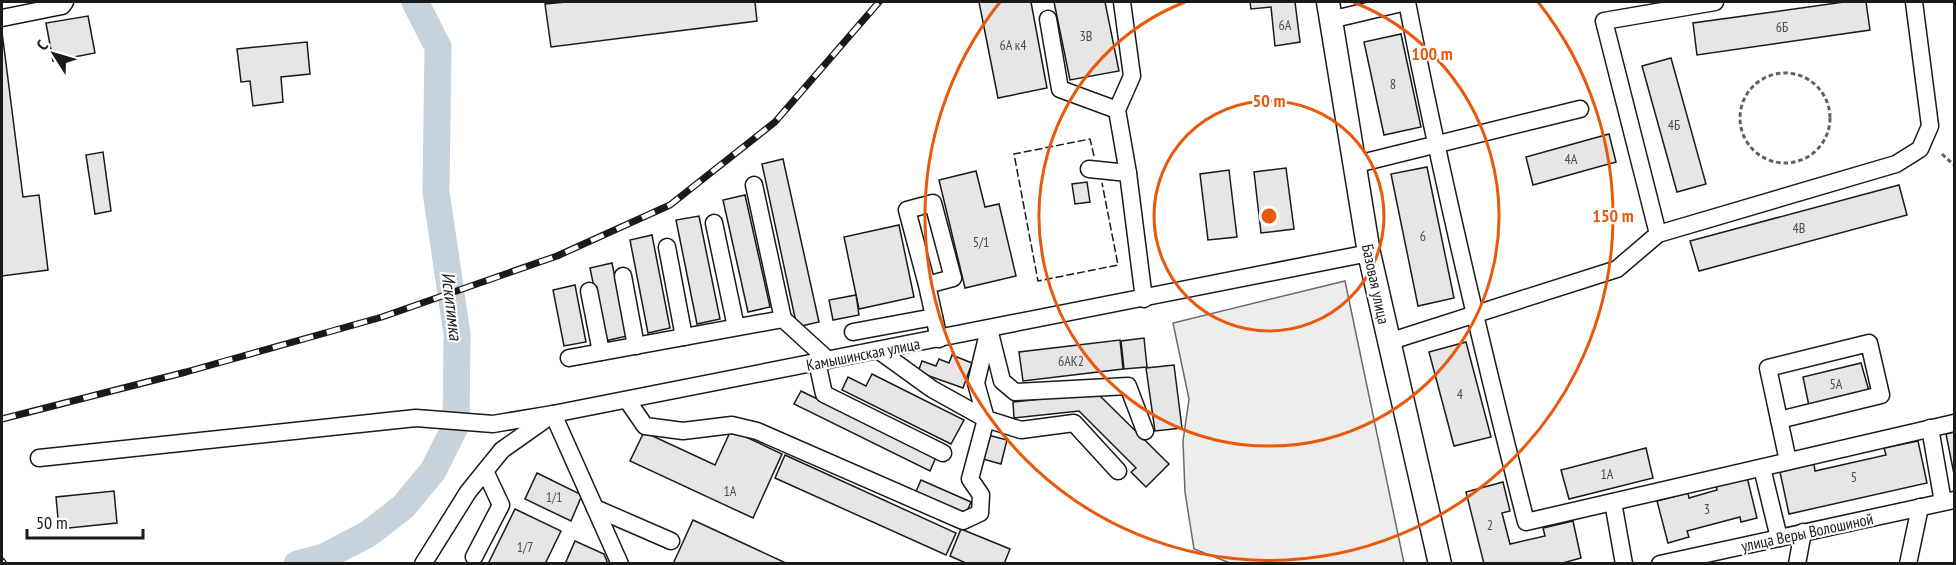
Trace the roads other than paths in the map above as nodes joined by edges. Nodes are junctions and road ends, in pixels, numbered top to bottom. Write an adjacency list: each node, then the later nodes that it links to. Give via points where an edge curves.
1 (64, 2): 7 (street, via 62,6)
2 (1122, 2): 10 (street, via 1132,76)
3 (1406, 2): 6 (street); 11 (street)
4 (1715, 2): 17 (street, via 1604,21)
5 (1914, 2): 17 (street, via 1930,126 1920,149 1896,164)
6 (1329, 11): 12 (main road, Базовая улица)
7 (2, 18)
8 (1048, 19): 10 (street, via 1060,89)
9 (1580, 109): 11 (street)
10 (1117, 110): 14 (street)
11 (1435, 146): 12 (street); 24 (street)
12 (1353, 165): 19 (main road, Базовая улица)
13 (1089, 169): 14 (street)
14 (1128, 173): 23 (street)
15 (754, 185): 26 (street)
16 (714, 223): 27 (street)
17 (1658, 234): 24 (street, via 1617,269)
18 (667, 247): 30 (street)
19 (1369, 253): 23 (street, Камышинская улица); 32 (main road, Базовая улица)
20 (623, 276): 33 (street)
21 (927, 285): 21 (street, via 953,278 933,203 907,210); 25 (street)
22 (589, 291): 35 (street)
23 (1144, 299): 28 (street, Камышинская улица)
24 (1474, 315): 32 (street); 52 (street, via 1526,522)
25 (934, 317): 29 (street); 31 (street)
26 (783, 319): 27 (street); 37 (street)
27 (736, 327): 30 (street)
28 (989, 329): 31 (street, Камышинская улица); 40 (street, via 976,383); 44 (street, via 1002,381 1015,392 1128,386)
29 (853, 332)
30 (684, 337): 33 (street)
31 (939, 339): 34 (street, Камышинская улица)
32 (1388, 342): 62 (main road, Базовая улица)
33 (636, 346): 35 (street)
34 (878, 351): 37 (street, Камышинская улица); 40 (street, via 932,389)
35 (601, 352): 36 (street)
36 (569, 358)
37 (823, 361): 38 (street, Камышинская улица); 45 (street, via 824,394)
38 (627, 400): 39 (street, Камышинская улица); 40 (street, via 645,426 683,431 732,425 757,431 963,521 980,513 981,495 970,479)
39 (553, 414): 46 (street, via 493,424 416,418); 49 (street, Камышинская улица, via 502,450); 54 (street)
40 (986, 419): 50 (street, via 1021,430 1074,423)
41 (1779, 420): 41 (street, via 1768,368 1869,343 1881,395); 47 (street)
42 (1954, 423): 43 (street)
43 (1930, 428): 47 (street); 51 (street)
44 (1146, 431)
45 (943, 453)
46 (39, 459)
47 (1788, 461): 48 (street)
48 (1762, 468): 52 (street); 56 (street)
49 (485, 471): 58 (street, via 501,505); 60 (street, Камышинская улица)
50 (1118, 471)
51 (1949, 501): 53 (street, улица Веры Волошиной)
52 (1613, 502): 63 (street)
53 (1920, 507): 55 (street, улица Веры Волошиной); 65 (street)
54 (595, 508): 57 (street); 61 (street)
55 (1803, 532): 56 (street, улица Веры Волошиной); 64 (street)
56 (1779, 538): 59 (street, улица Веры Волошиной)
57 (671, 541)
58 (474, 557)
59 (1662, 563)
60 (423, 564)
61 (620, 564)
62 (1440, 564)
63 (1624, 564)
64 (1797, 564)
65 (1908, 564)

